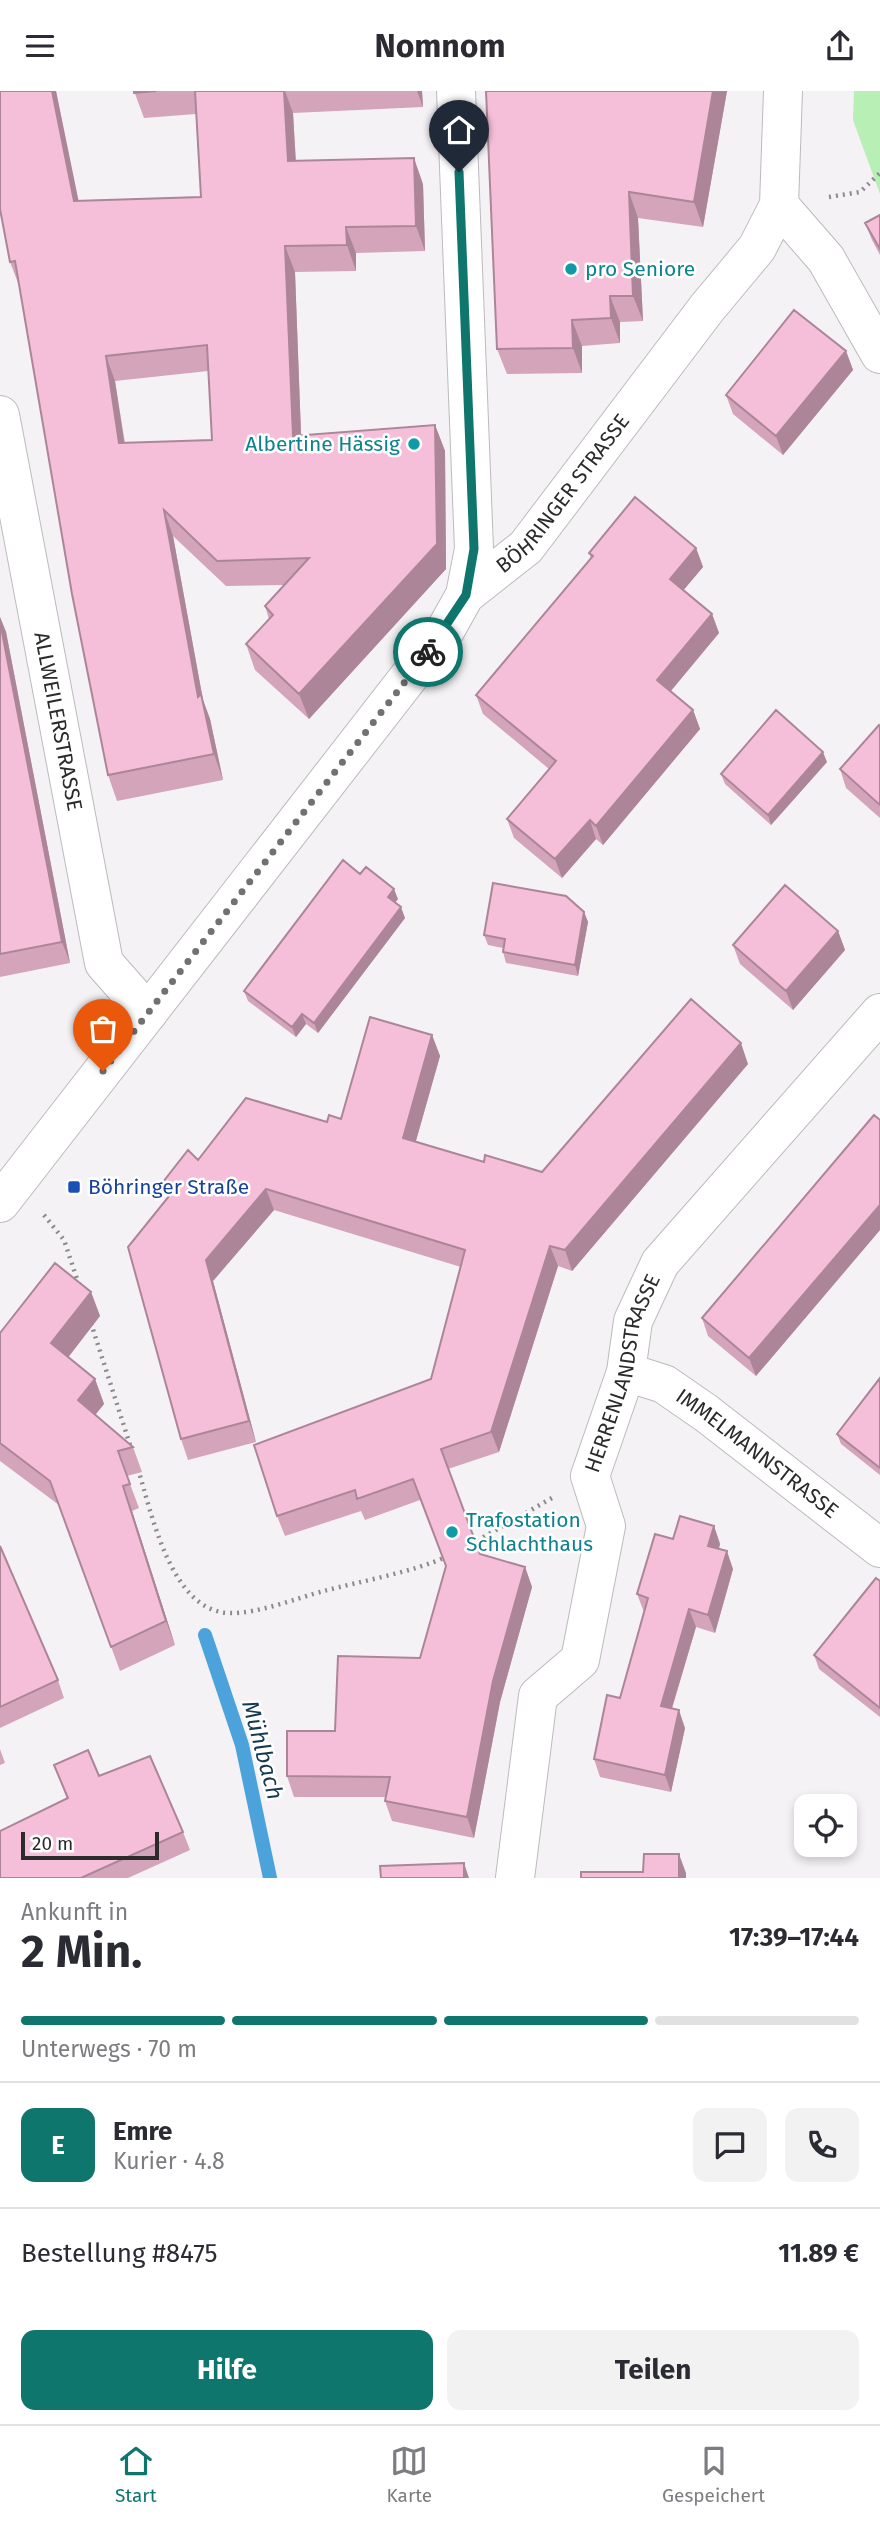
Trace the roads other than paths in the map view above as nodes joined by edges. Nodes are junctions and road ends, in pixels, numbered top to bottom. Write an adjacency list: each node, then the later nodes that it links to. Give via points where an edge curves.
1 (456, 91): 6 (street, via 474,549)
2 (783, 91): 3 (street)
3 (779, 205): 4 (street, via 826,259); 6 (street, BÖHRINGER STRASSE, via 757,248 526,547)
4 (878, 347)
5 (0, 415): 7 (street, ALLWEILERSTRASSE, via 104,963)
6 (466, 595): 7 (street, BÖHRINGER STRASSE, via 446,629)
7 (148, 1013): 9 (street, BÖHRINGER STRASSE)
8 (880, 1013): 10 (street, HERRENLANDSTRASSE, via 660,1263 633,1321)
9 (9, 1192)
10 (626, 1372): 11 (street, IMMELMANNSTRASSE, via 664,1384 706,1413); 12 (street, HERRENLANDSTRASSE, via 590,1476 606,1526 580,1660 538,1696)
11 (880, 1548)
12 (515, 1878)

